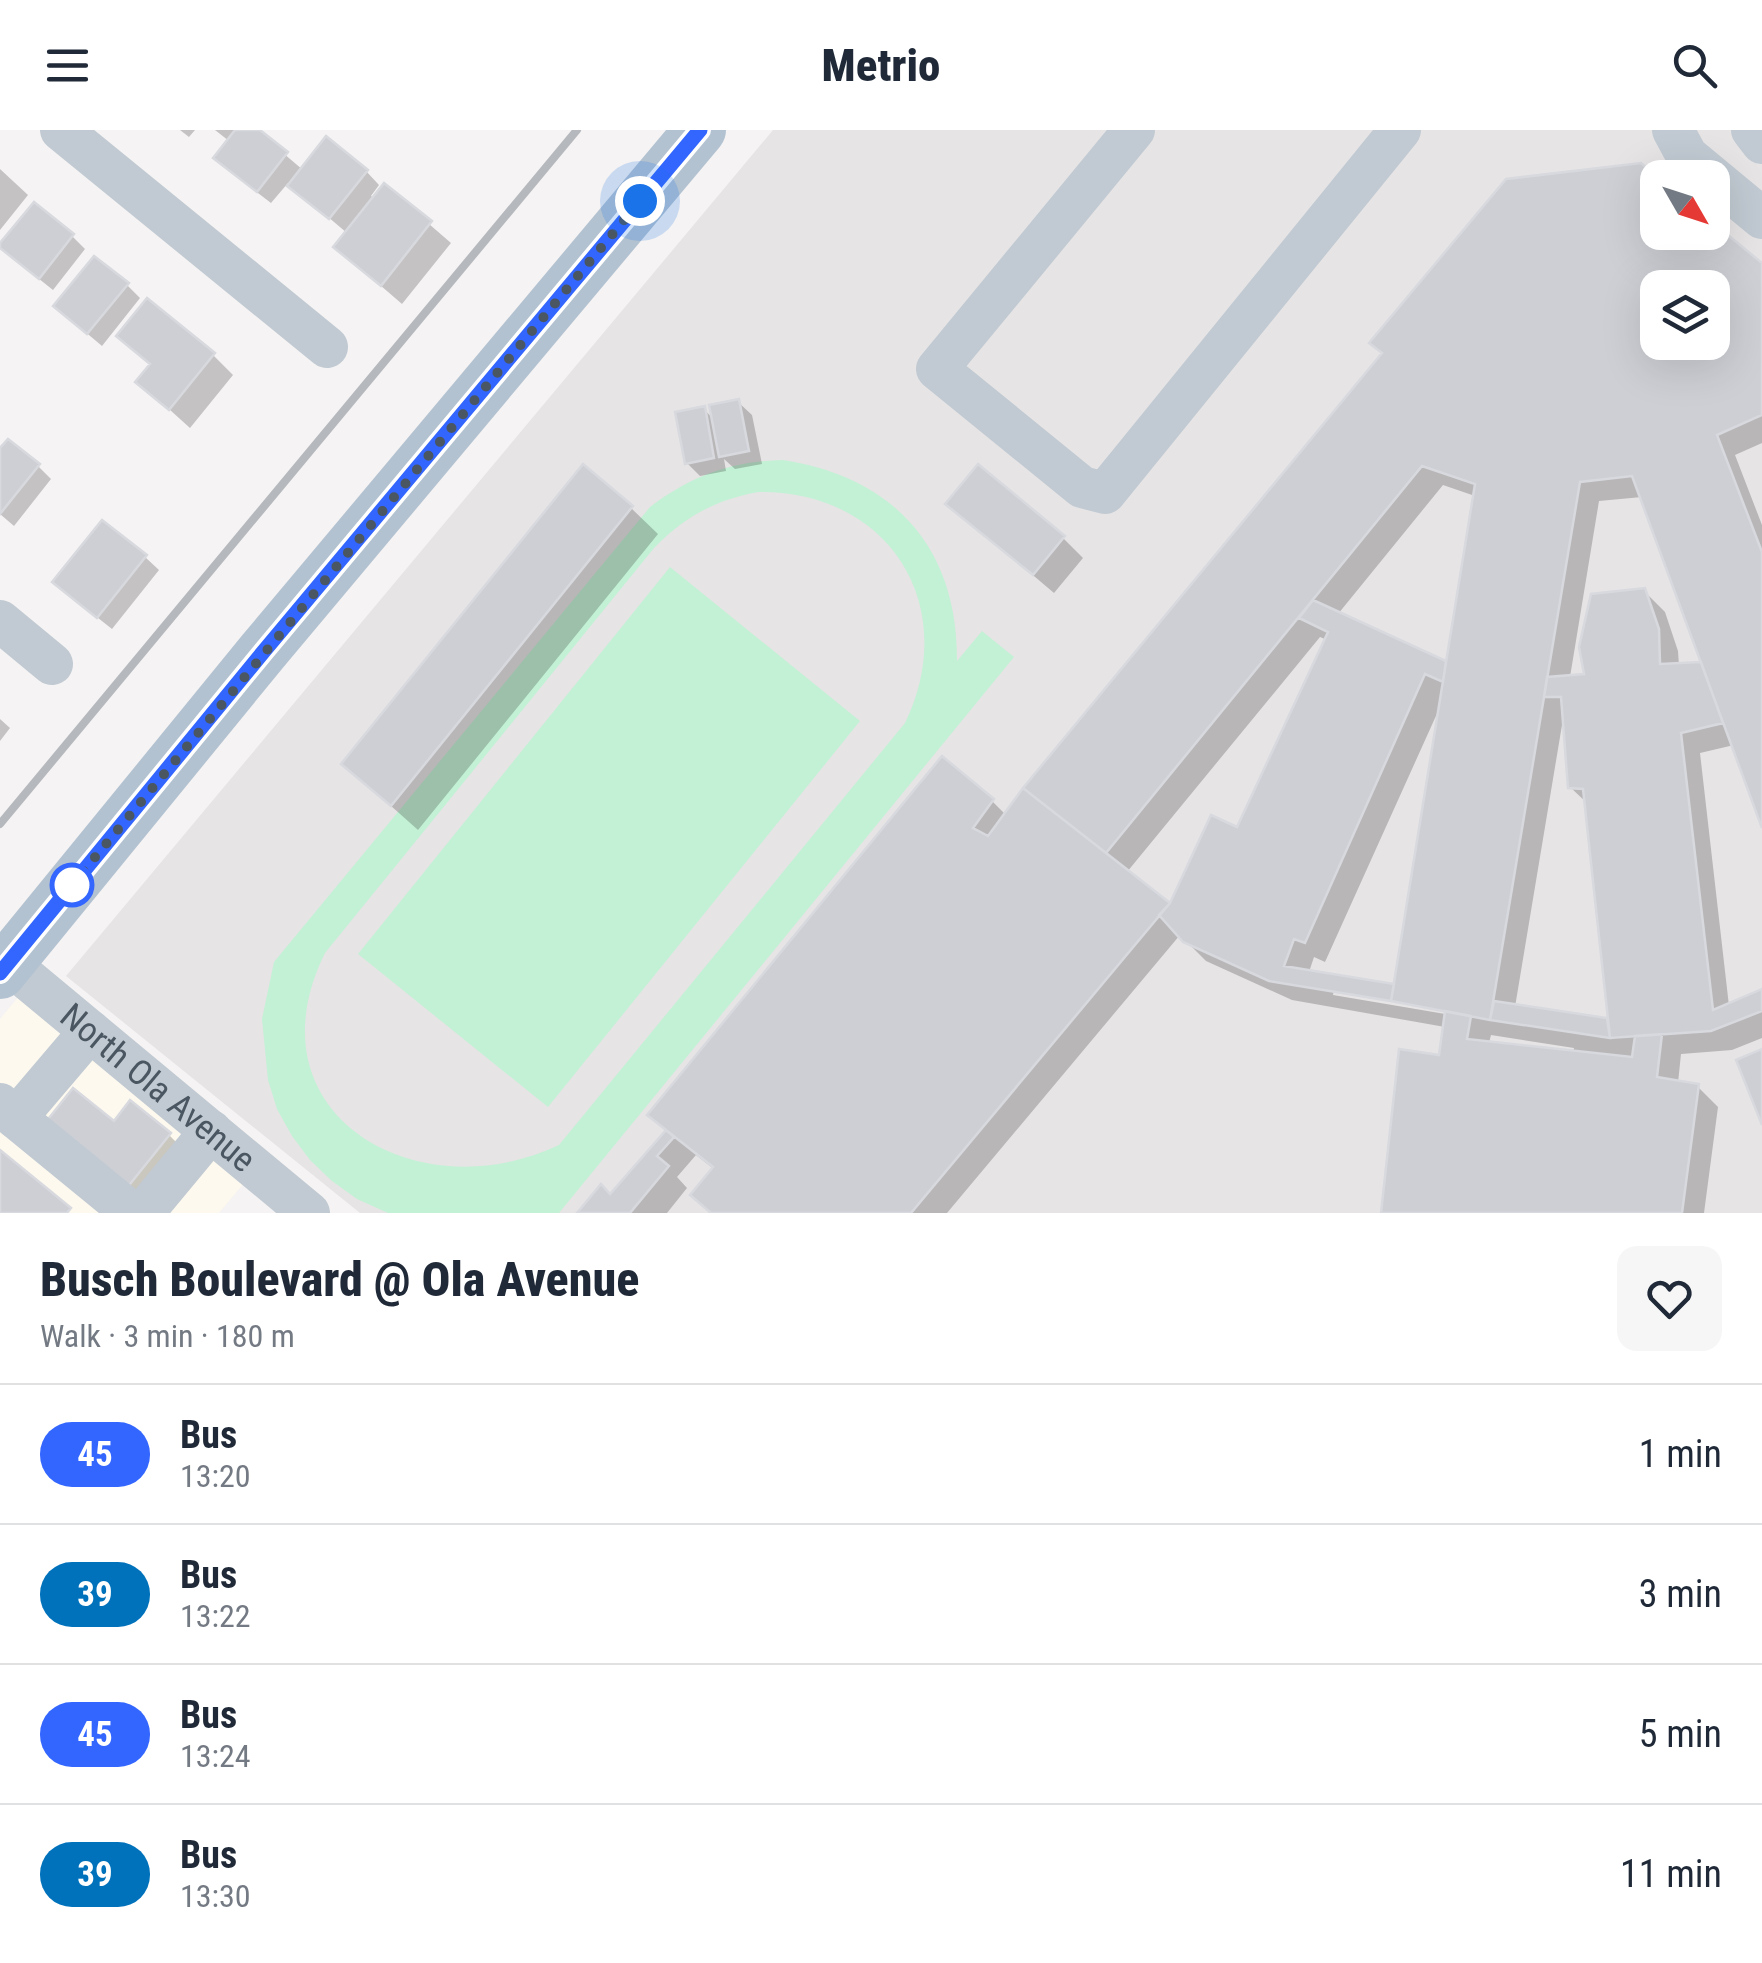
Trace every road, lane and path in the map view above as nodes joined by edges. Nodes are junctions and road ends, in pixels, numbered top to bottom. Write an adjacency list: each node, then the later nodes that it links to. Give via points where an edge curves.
1 (61, 130): 9 (street)
2 (700, 130): 12 (main road)
3 (1134, 130): 4 (street, via 937,369 1082,487 1105,493)
4 (1400, 130)
5 (1673, 130): 8 (street, via 1687,156)
6 (1752, 130): 7 (street)
7 (1762, 143)
8 (1762, 218)
9 (327, 346)
10 (0, 621): 11 (street)
11 (52, 664)
12 (4, 968): 13 (street, North Ola Avenue)
13 (90, 1031): 14 (street); 15 (street, North Ola Avenue)
14 (8, 1111): 16 (street)
15 (211, 1131): 17 (street); 18 (street, North Ola Avenue)
16 (132, 1213)
17 (143, 1213)
18 (309, 1213)

